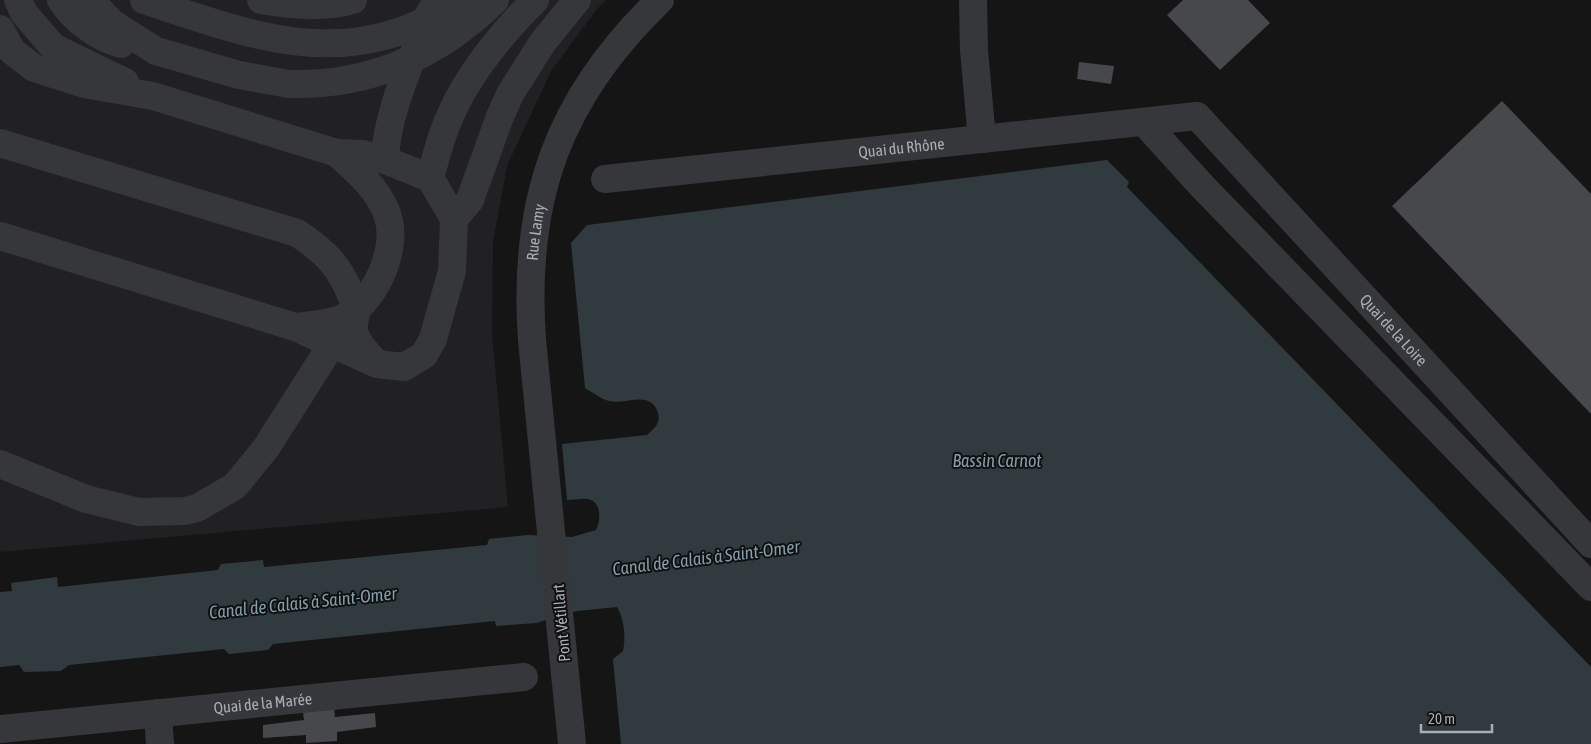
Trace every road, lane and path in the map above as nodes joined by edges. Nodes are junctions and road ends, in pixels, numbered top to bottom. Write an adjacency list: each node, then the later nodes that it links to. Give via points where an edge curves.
1 (18, 0): 18 (street, via 24,13 53,47)
2 (61, 0): 15 (street, via 98,34 114,42)
3 (90, 0): 15 (street, via 112,23)
4 (144, 0): 8 (street, bridge, via 242,32 290,42 326,45 363,42 399,32 435,18)
5 (261, 0): 6 (street, via 299,5)
6 (353, 0)
7 (438, 0): 24 (street, via 429,14 399,96 388,133)
8 (463, 0)
9 (495, 0): 15 (street, bridge, via 449,39 408,62 340,82 289,84 239,75)
10 (535, 0): 25 (street, via 494,45 467,84 446,125)
11 (577, 0): 27 (street, via 527,65 499,119 470,200)
12 (660, 0): 34 (street, Rue Lamy, via 622,38 580,97 558,142 537,210 530,257 529,296)
13 (973, 0): 21 (street)
14 (0, 29): 17 (street, via 12,51)
15 (156, 52)
16 (0, 58): 17 (street)
17 (34, 68): 18 (street, via 84,84)
18 (153, 96): 23 (street)
19 (1197, 116): 20 (street, Quai du Rhône); 35 (street, Quai de la Loire)
20 (1144, 122): 21 (street, Quai du Rhône); 36 (street, via 1202,186)
21 (982, 139): 26 (street, Quai du Rhône)
22 (0, 143): 29 (street, via 297,233 320,248 338,269)
23 (337, 153): 24 (street, via 363,154); 29 (street, via 363,176 378,195 387,212 391,240 387,261 367,299)
24 (386, 160): 25 (street)
25 (430, 178): 27 (street)
26 (605, 179)
27 (454, 219): 32 (street, via 452,271 433,339 424,355 404,367)
28 (0, 236): 30 (street)
29 (356, 308): 30 (street, via 347,316); 32 (street, via 354,330 363,349)
30 (295, 327): 31 (street)
31 (332, 344): 32 (street); 33 (street, via 266,448 235,486 197,508 139,512 86,499)
32 (377, 364)
33 (0, 464)
34 (549, 501): 41 (street, Pont Vétillart)
35 (1591, 544)
36 (1591, 587)
37 (524, 677): 38 (street, Quai de la Marée)
38 (158, 713): 39 (street, Quai de la Marée); 40 (street)
39 (0, 729)
40 (160, 744)
41 (572, 744)

